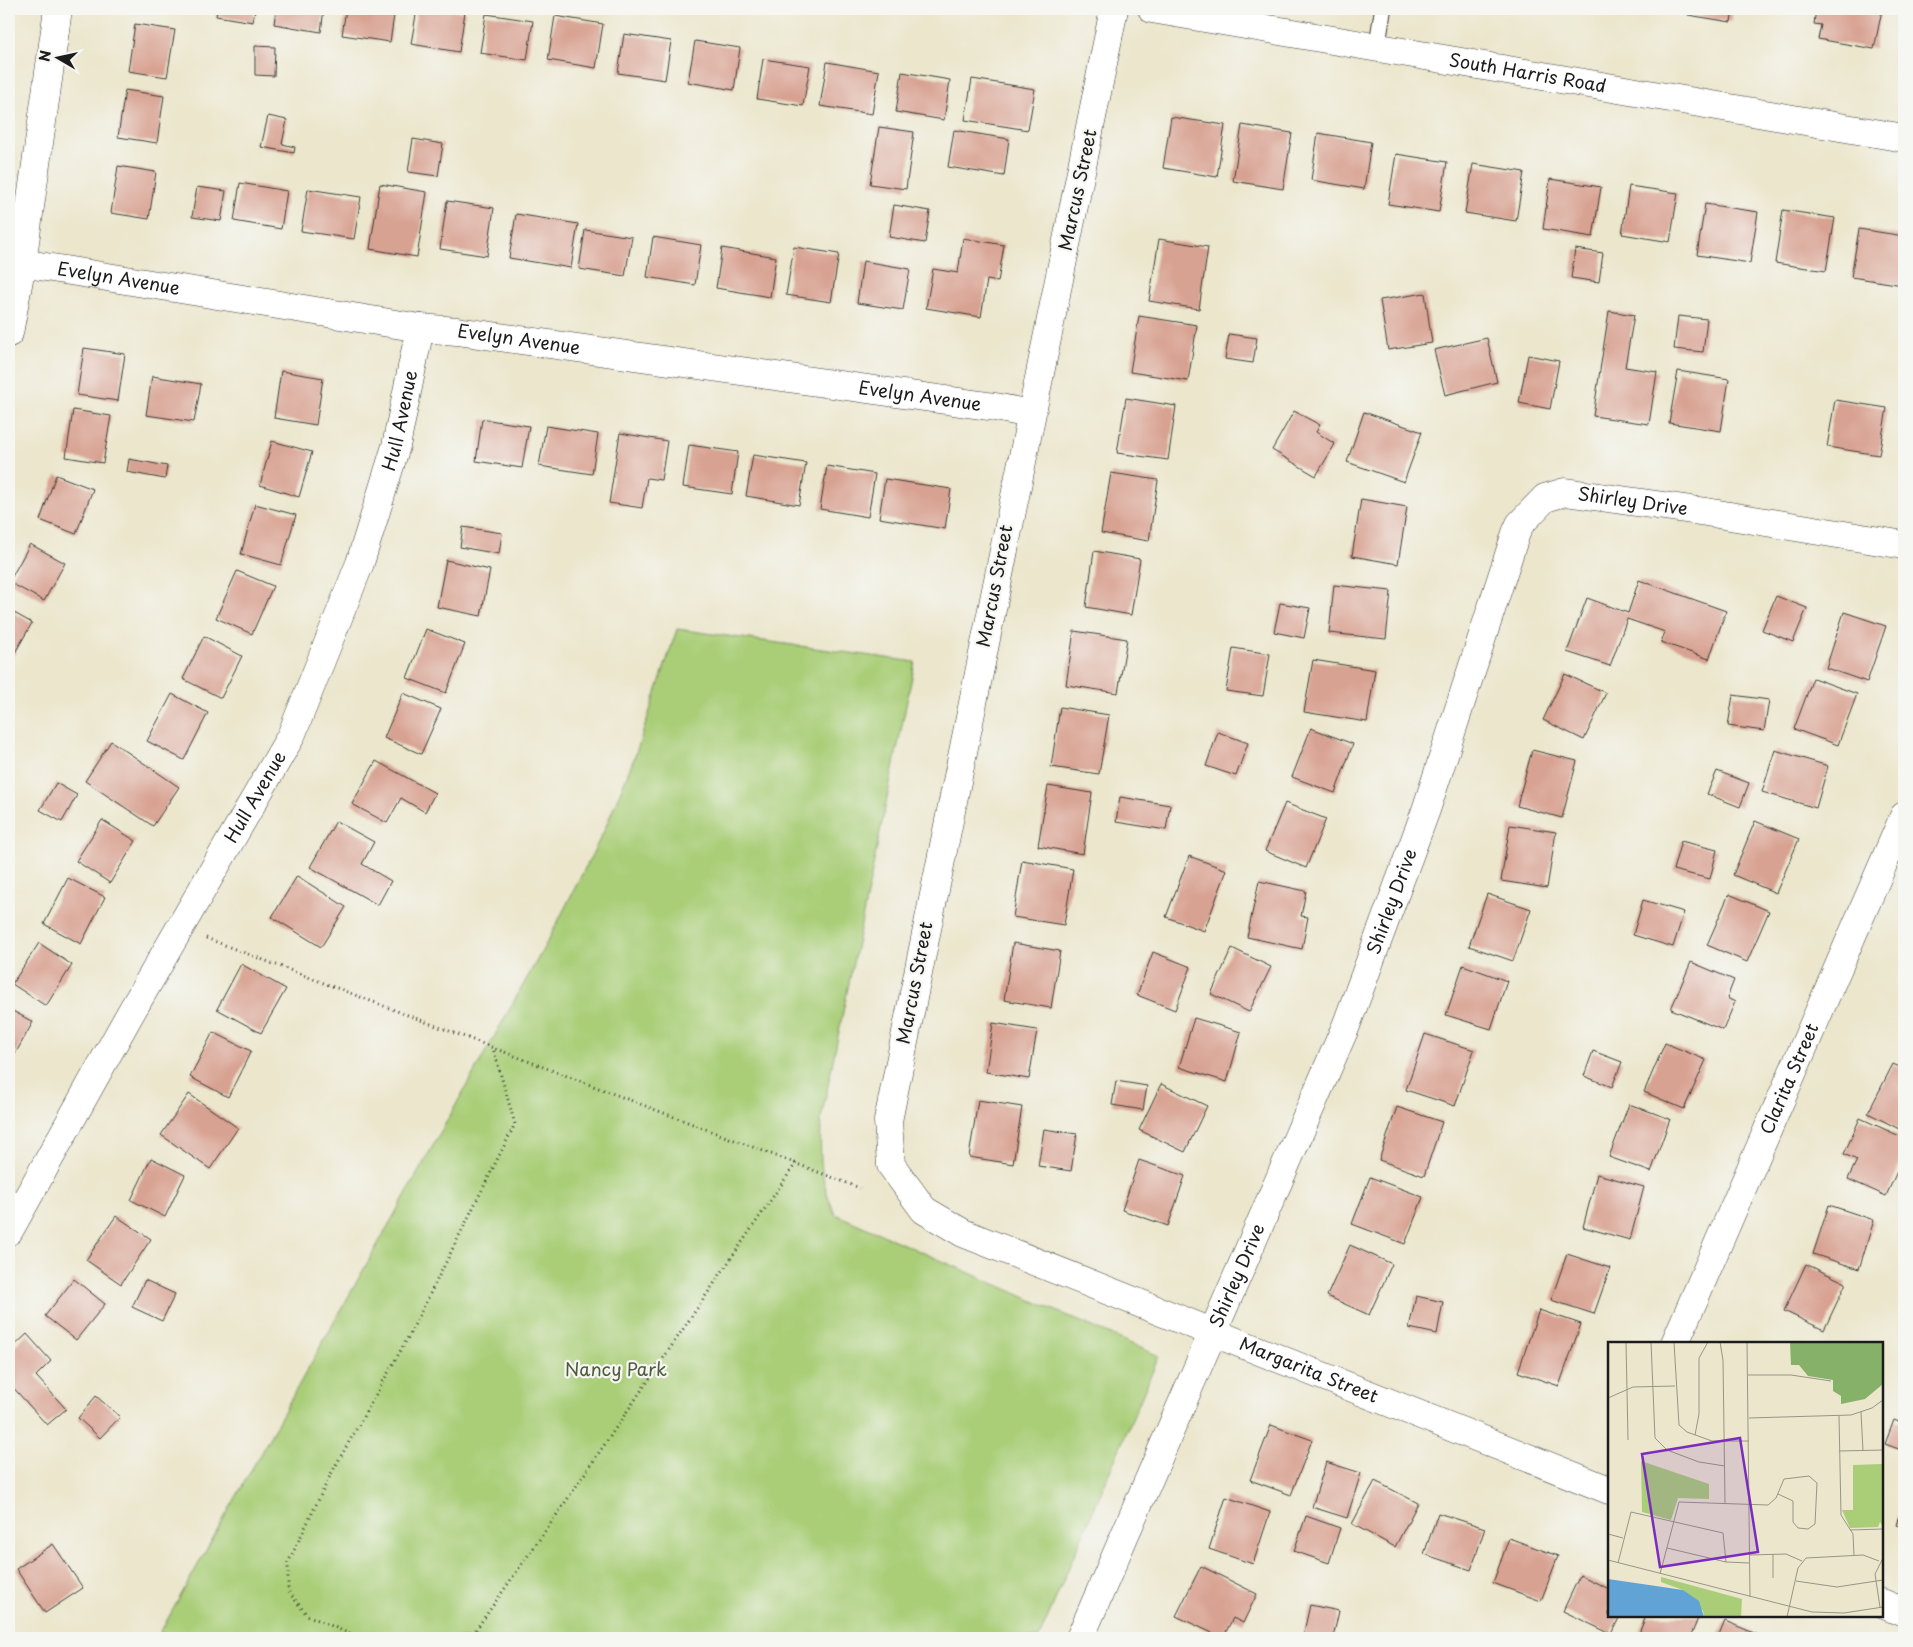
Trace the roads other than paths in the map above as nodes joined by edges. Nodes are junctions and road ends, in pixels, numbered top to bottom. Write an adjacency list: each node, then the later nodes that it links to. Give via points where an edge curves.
1 (58, 9): 7 (street)
2 (1114, 9): 10 (street, Marcus Street)
3 (1152, 9): 5 (street, South Harris Road)
4 (1382, 9): 5 (lane)
5 (1377, 47): 6 (street, South Harris Road)
6 (1904, 138)
7 (16, 262): 8 (street, Evelyn Avenue); 9 (street)
8 (420, 328): 10 (street, Evelyn Avenue); 14 (street, Hull Avenue, via 396,446 360,563 291,736)
9 (9, 333)
10 (1031, 414): 13 (street, Marcus Street, via 888,1121)
11 (1904, 545): 15 (street, Shirley Drive, via 1565,492 1545,498 1520,524 1426,810 1346,1026)
12 (1904, 816): 16 (street, Clarita Street)
13 (891, 1165): 15 (street, Margarita Street, via 924,1210 963,1234)
14 (9, 1231)
15 (1213, 1332): 17 (street, Margarita Street); 20 (street, Shirley Drive)
16 (1675, 1342)
17 (1608, 1490)
18 (1883, 1603): 19 (street)
19 (1904, 1612)
20 (1080, 1638)

